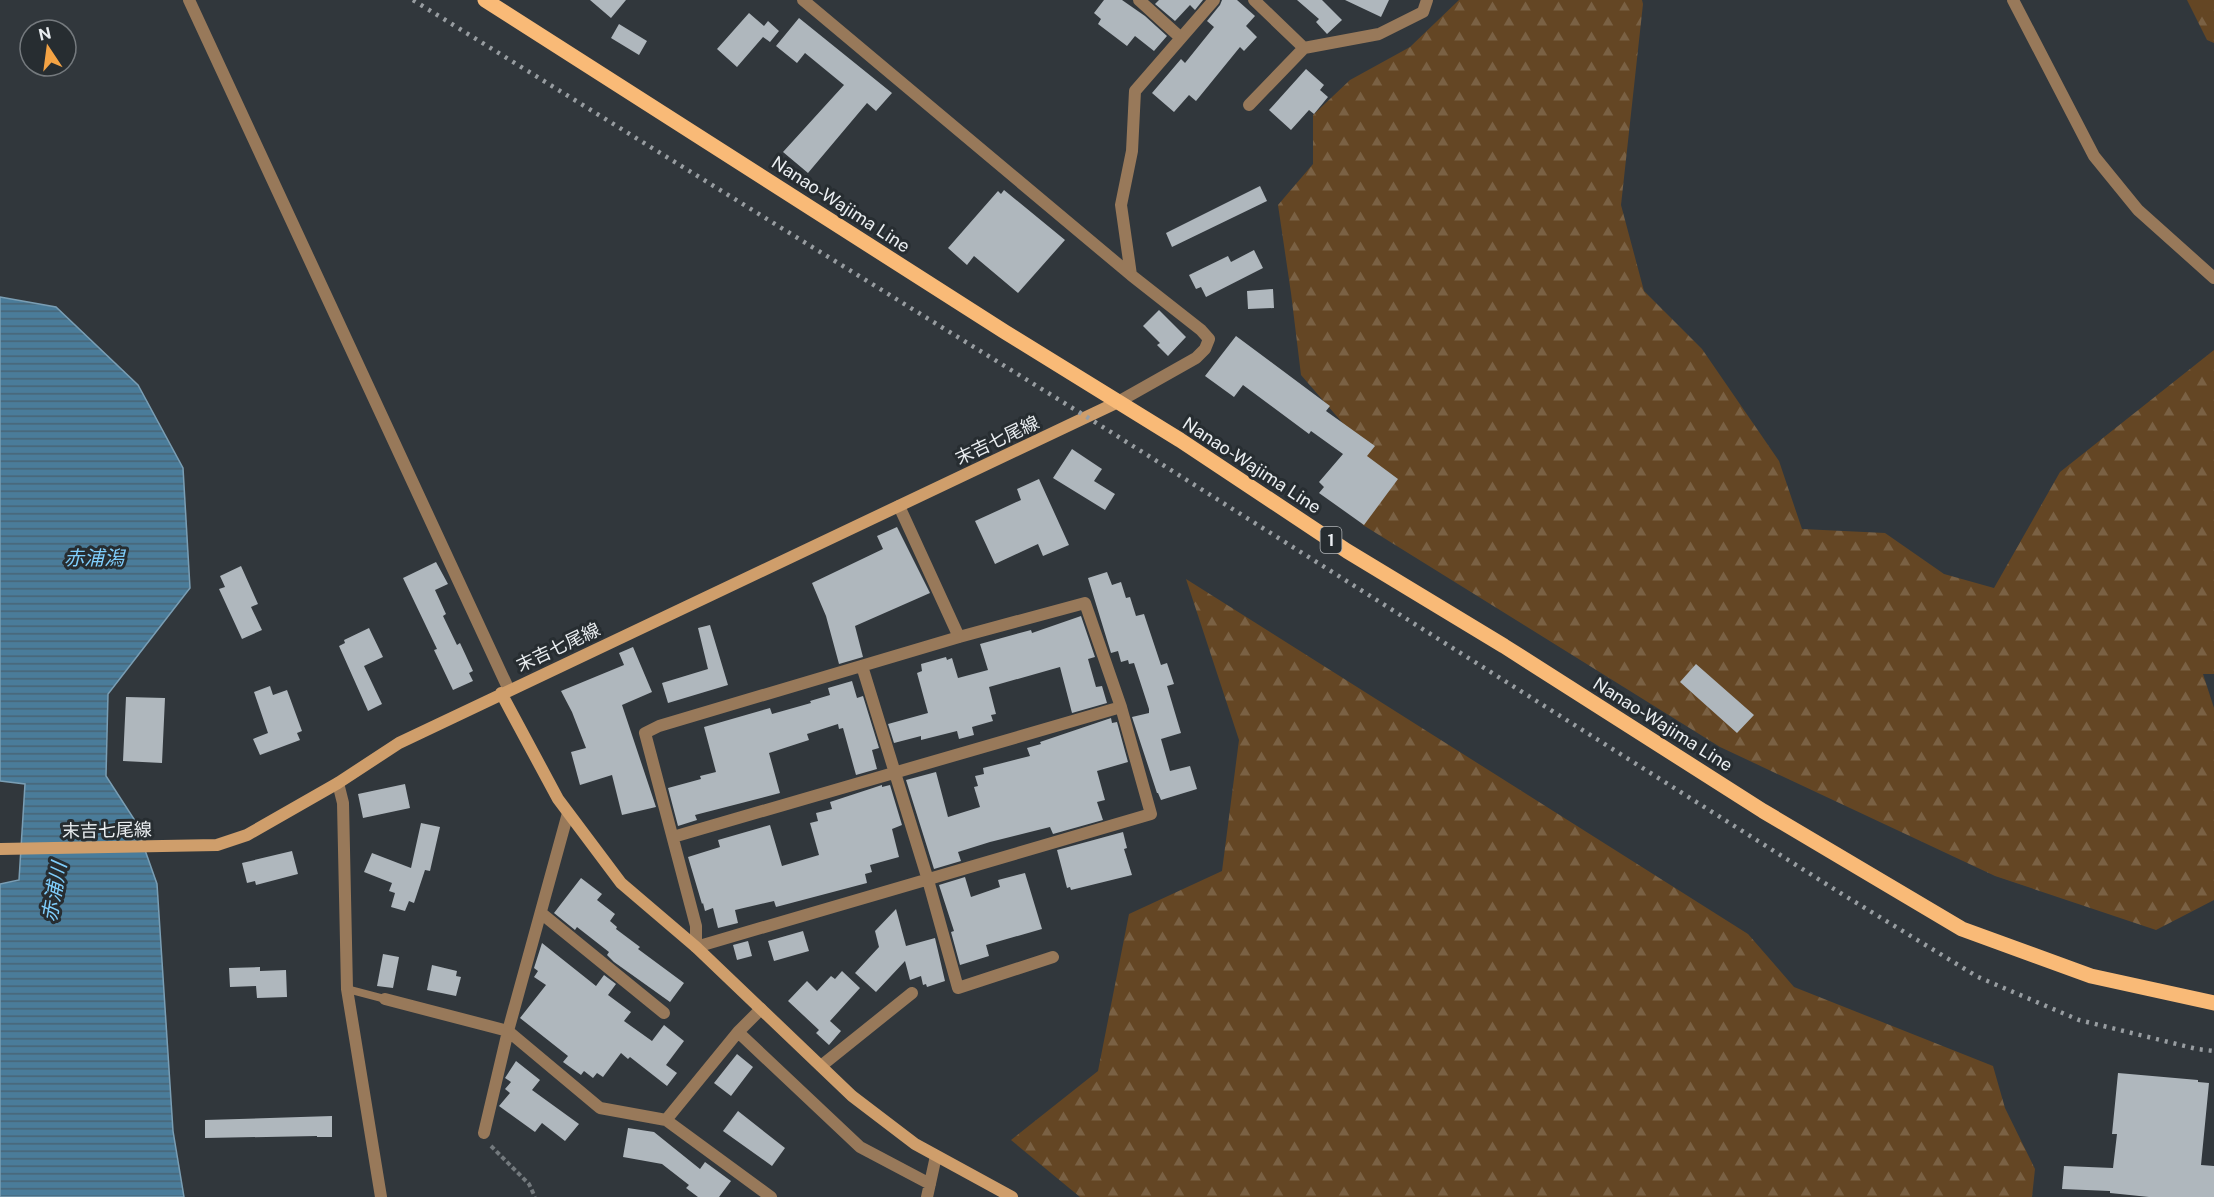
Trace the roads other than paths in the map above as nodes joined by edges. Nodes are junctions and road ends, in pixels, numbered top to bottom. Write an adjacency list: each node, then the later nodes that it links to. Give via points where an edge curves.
1 (189, 0): 18 (street)
2 (485, 0): 14 (main road, Nanao-Wajima Line / 1)
3 (802, 0): 12 (street)
4 (1139, 0): 9 (street)
5 (1214, 0): 9 (street)
6 (1254, 0): 10 (street)
7 (1427, 0): 10 (street, via 1423,12 1379,34)
8 (2013, 0): 13 (street, via 2094,156 2138,210)
9 (1181, 38): 12 (street, via 1136,92 1132,152 1121,205)
10 (1304, 48): 11 (street)
11 (1249, 105)
12 (1131, 275): 14 (street, via 1209,339 1196,358)
13 (2214, 278)
14 (1118, 402): 15 (main road, 末吉七尾線); 32 (main road, Nanao-Wajima Line / 1, via 1347,551 1763,811 1962,929 2091,976)
15 (899, 506): 16 (street); 18 (main road, 末吉七尾線)
16 (959, 637): 17 (street); 19 (street, via 1085,603)
17 (862, 666): 20 (street); 23 (street, via 645,733)
18 (505, 692): 21 (main road, 末吉七尾線, via 399,743); 22 (main road)
19 (1121, 707): 20 (street); 25 (street, via 1151,814)
20 (893, 772): 23 (street); 25 (street)
21 (338, 783): 24 (main road, 末吉七尾線, via 247,835 217,845); 29 (street, via 343,803)
22 (568, 813): 26 (street); 27 (main road, via 621,883)
23 (673, 837): 27 (street, via 696,926)
24 (0, 849)
25 (928, 880): 27 (street); 28 (street, via 958,988)
26 (541, 913): 34 (street); 35 (street)
27 (696, 947): 33 (main road)
28 (1053, 957)
29 (347, 989): 31 (lane); 42 (street)
30 (912, 993): 37 (street)
31 (386, 999): 35 (street)
32 (2214, 1003)
33 (761, 1009): 36 (street); 37 (main road)
34 (664, 1012)
35 (508, 1031): 38 (street, via 600,1108); 39 (street)
36 (738, 1032): 38 (street); 41 (street, via 860,1147)
37 (820, 1066): 40 (main road, via 852,1096)
38 (666, 1120): 43 (street)
39 (484, 1133)
40 (936, 1156): 41 (street); 45 (main road)
41 (930, 1184): 44 (street)
42 (381, 1197)
43 (771, 1197)
44 (927, 1197)
45 (1012, 1197)

